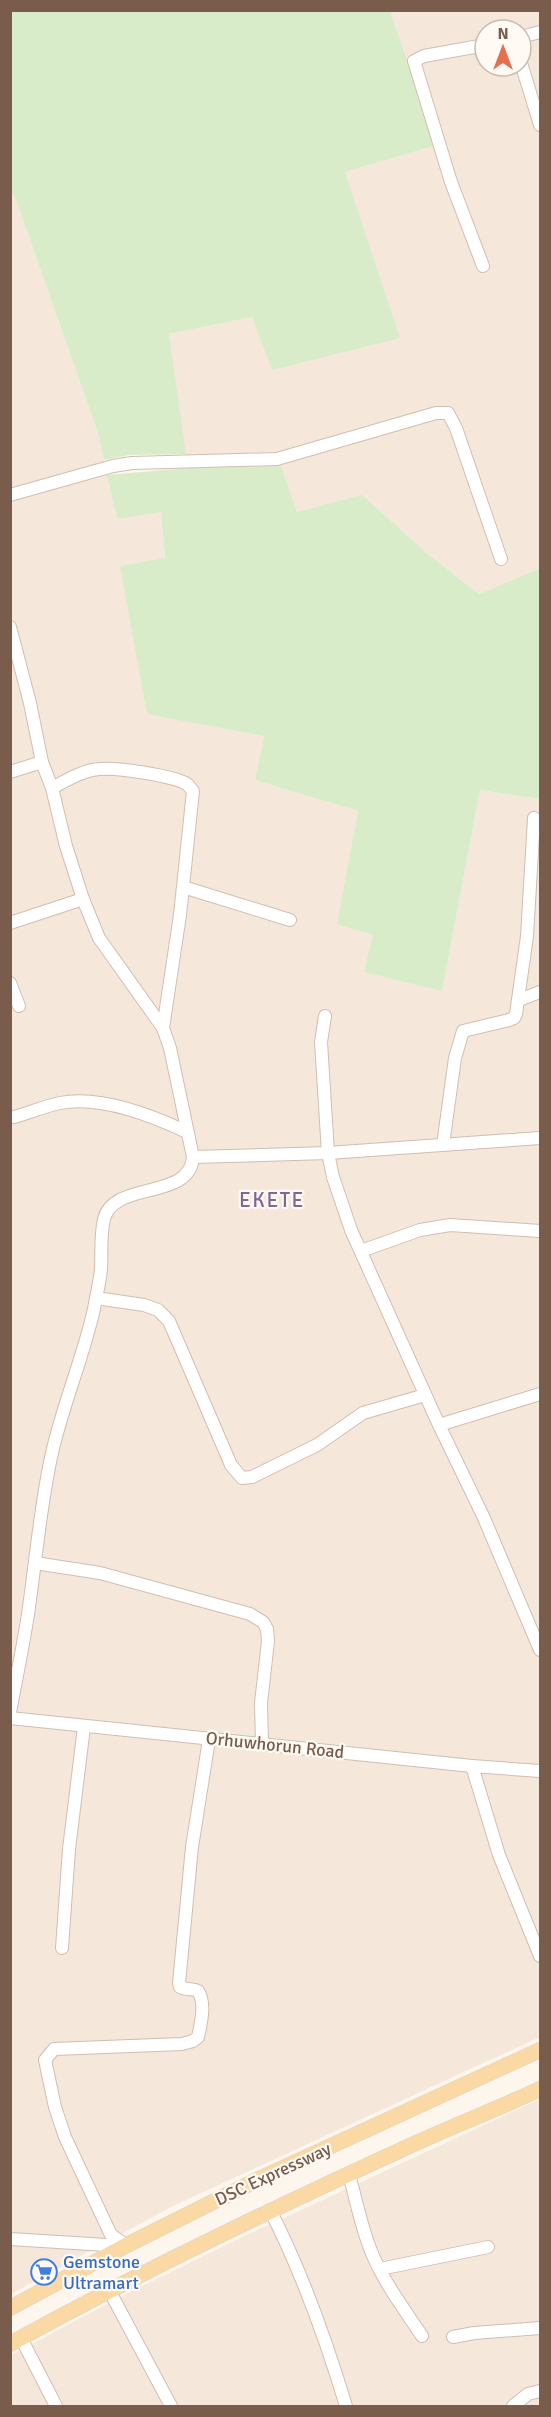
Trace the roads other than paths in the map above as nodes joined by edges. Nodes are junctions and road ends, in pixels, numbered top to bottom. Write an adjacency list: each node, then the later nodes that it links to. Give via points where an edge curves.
1 (473, 47): 4 (street, via 414,61 451,182)
2 (526, 78): 3 (street)
3 (540, 125)
4 (483, 266)
5 (10, 495): 6 (street, via 132,463 277,459 436,413 448,413)
6 (501, 559)
7 (10, 627): 8 (street)
8 (42, 762): 9 (street); 10 (street)
9 (10, 772)
10 (52, 788): 12 (street, via 98,769 137,771 186,784 194,798); 13 (street)
11 (534, 818): 18 (street)
12 (183, 887): 14 (street); 21 (street)
13 (83, 899): 15 (street); 21 (street, via 99,938)
14 (290, 920)
15 (10, 923)
16 (10, 983): 19 (street)
17 (540, 992): 18 (street)
18 (519, 1000): 25 (street, via 514,1018 463,1031)
19 (19, 1006)
20 (325, 1016): 26 (street, via 321,1042)
21 (163, 1029): 23 (street)
22 (15, 1117): 23 (street, via 61,1103 86,1103 136,1111)
23 (187, 1132): 27 (street)
24 (540, 1138): 25 (street)
25 (442, 1144): 26 (street)
26 (328, 1153): 27 (street); 29 (street)
27 (193, 1156): 30 (street, via 193,1165 180,1179 113,1203 104,1217)
28 (540, 1231): 29 (street, via 450,1225 420,1230)
29 (361, 1251): 32 (street)
30 (96, 1298): 32 (street, via 144,1305 158,1310 169,1321 231,1465 242,1478 252,1477 317,1445 363,1413); 34 (street, via 52,1453)
31 (540, 1394): 33 (street)
32 (425, 1395): 33 (street)
33 (439, 1425): 35 (street)
34 (35, 1563): 36 (street); 40 (street, via 100,1572 249,1614 263,1622 268,1641 261,1703)
35 (540, 1650)
36 (10, 1712)
37 (10, 1718): 38 (street, Orhuwhorun Road)
38 (84, 1727): 39 (street, Orhuwhorun Road); 43 (street)
39 (207, 1738): 40 (street, Orhuwhorun Road); 50 (street, via 179,1983 183,1989 198,1990 201,1995 198,2037 182,2043 54,2049 45,2060 65,2137 111,2235)
40 (262, 1743): 41 (street, Orhuwhorun Road)
41 (472, 1766): 42 (street, Orhuwhorun Road); 44 (street, via 499,1855)
42 (540, 1771)
43 (62, 1948)
44 (540, 1956)
45 (536, 2054): 50 (main road, DSC Expressway, via 257,2180)
46 (540, 2089): 47 (main road, DSC Expressway)
47 (350, 2174): 48 (main road, DSC Expressway); 52 (street, via 361,2224)
48 (270, 2210): 53 (main road, DSC Expressway); 62 (street, via 302,2278)
49 (10, 2239): 50 (street)
50 (125, 2246): 54 (main road, DSC Expressway)
51 (488, 2247): 52 (street)
52 (380, 2269): 56 (street)
53 (109, 2290): 58 (main road, DSC Expressway); 61 (street)
54 (10, 2308)
55 (540, 2328): 57 (street)
56 (422, 2336)
57 (453, 2337)
58 (16, 2341): 60 (street)
59 (540, 2391): 63 (street, via 528,2394)
60 (56, 2406)
61 (171, 2406)
62 (346, 2406)
63 (513, 2406)

